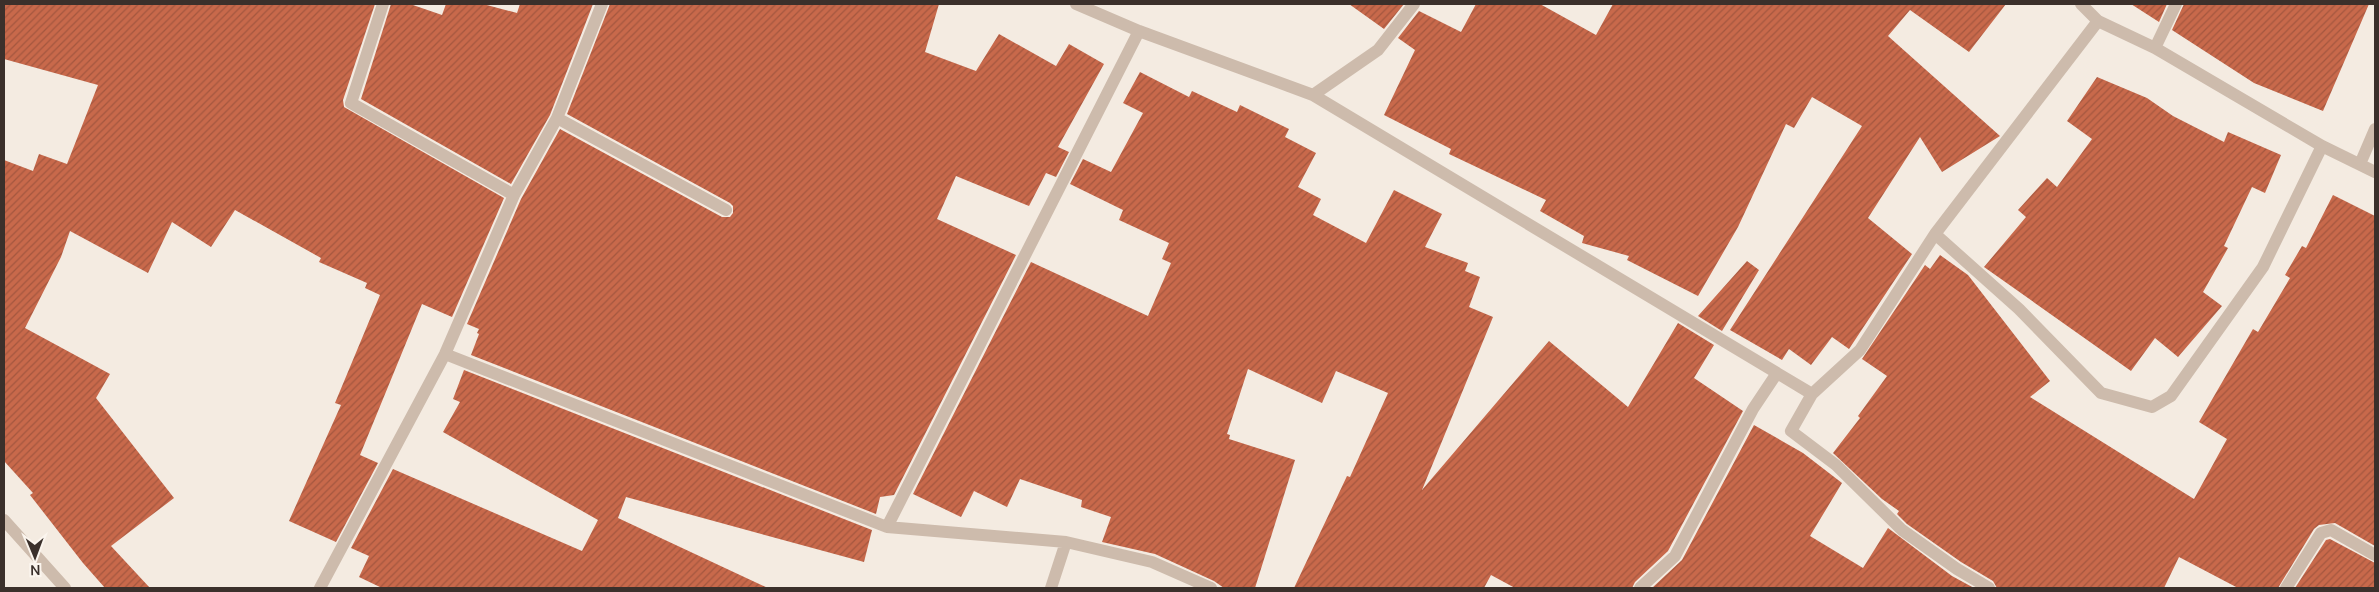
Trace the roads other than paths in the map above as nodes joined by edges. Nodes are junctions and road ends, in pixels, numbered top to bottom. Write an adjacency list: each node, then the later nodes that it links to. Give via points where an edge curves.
1 (383, 4): 16 (street, via 351,103)
2 (602, 4): 11 (street)
3 (1076, 4): 8 (street)
4 (1414, 4): 10 (street, via 1378,50)
5 (2081, 4): 7 (street)
6 (2176, 4): 9 (street)
7 (2098, 21): 9 (street); 18 (street)
8 (1139, 31): 10 (street); 23 (street)
9 (2155, 48): 13 (street)
10 (1313, 95): 20 (street)
11 (558, 118): 16 (street); 17 (street)
12 (2375, 129): 14 (street)
13 (2322, 146): 14 (street); 18 (street, via 2263,267 2171,396 2152,408 2101,394 2019,310)
14 (2360, 164): 15 (street)
15 (2375, 172)
16 (514, 195): 19 (street)
17 (726, 210)
18 (1935, 234): 21 (street, via 1860,350)
19 (445, 354): 23 (street); 27 (street)
20 (1778, 373): 21 (street); 30 (street, via 1754,410 1675,556)
21 (1812, 394): 31 (street, via 1791,431 1836,465 1902,530)
22 (4, 520): 26 (street)
23 (887, 527): 24 (street)
24 (1066, 542): 28 (street); 29 (street, via 1152,562)
25 (2375, 555): 32 (street, via 2331,530 2321,533)
26 (65, 588)
27 (320, 588)
28 (1051, 588)
29 (1211, 588)
30 (1640, 588)
31 (1989, 588)
32 (2286, 588)

